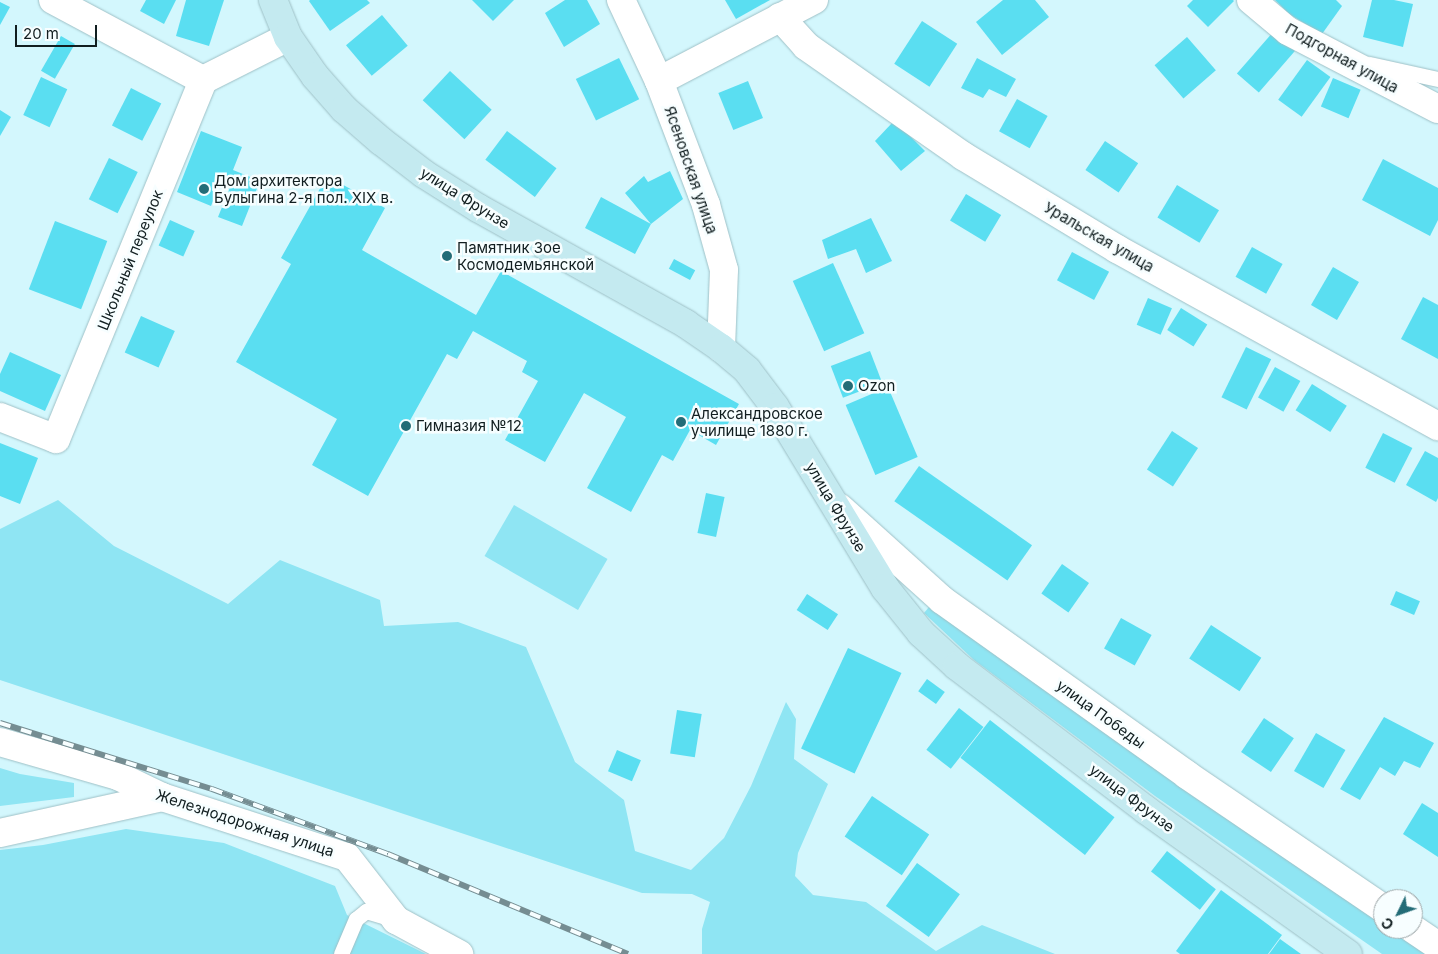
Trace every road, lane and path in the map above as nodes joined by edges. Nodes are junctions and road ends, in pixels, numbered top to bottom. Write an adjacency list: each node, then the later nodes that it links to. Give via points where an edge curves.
1 (53, 0): 10 (street)
2 (273, 0): 7 (main road, улица Фрунзе)
3 (621, 0): 11 (street, Ясеновская улица)
4 (814, 0): 6 (street)
5 (1251, 0): 8 (street, Подгорная улица, via 1288,31)
6 (780, 17): 11 (street); 15 (street, Уральская улица, via 806,46 963,156 1117,249)
7 (288, 37): 10 (street); 13 (main road, улица Фрунзе, via 315,76 344,109 424,174 478,208 686,324)
8 (1334, 56): 9 (lane); 12 (street, Подгорная улица)
9 (1438, 79)
10 (203, 80): 14 (street, Школьный переулок, via 56,439)
11 (659, 81): 13 (street, Ясеновская улица, via 706,206 724,270)
12 (1438, 110)
13 (722, 348): 16 (main road, улица Фрунзе, via 747,370 775,407)
14 (0, 417)
15 (1438, 426)
16 (834, 502): 20 (street, улица Победы, via 942,600 1187,776); 26 (main road, улица Фрунзе, via 885,588 921,633 957,666 1146,810)
17 (0, 742): 18 (street, Железнодорожная улица, via 118,776)
18 (162, 797): 19 (street); 21 (street, Железнодорожная улица, via 348,857)
19 (0, 833)
20 (1373, 901)
21 (396, 920): 24 (lane, via 366,911 356,920); 25 (street, Железнодорожная улица)
22 (1423, 936): 23 (street)
23 (1438, 946)
24 (341, 954)
25 (459, 954)
26 (1348, 954)

